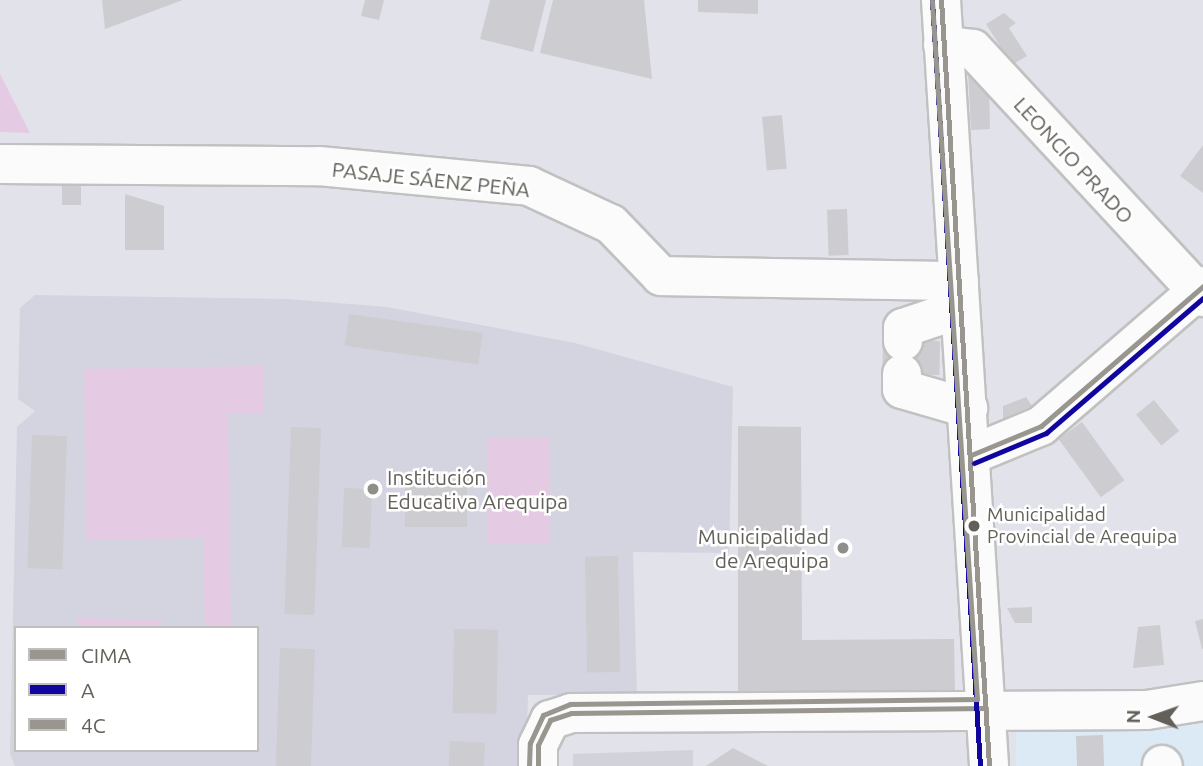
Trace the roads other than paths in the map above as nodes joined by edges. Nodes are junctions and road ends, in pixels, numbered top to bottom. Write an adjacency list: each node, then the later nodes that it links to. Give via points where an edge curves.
1 (941, 0): 2 (street)
2 (943, 45): 4 (street, LEONCIO PRADO, via 973,49); 5 (street)
3 (0, 164): 5 (street, PASAJE SÁENZ PEÑA, via 319,166 529,186 611,225 661,276)
4 (1201, 291): 7 (street, via 1041,426)
5 (960, 295): 6 (street); 6 (street, via 903,328 902,389)
6 (968, 408): 7 (street)
7 (971, 455): 9 (street)
8 (1203, 701): 9 (street, via 1146,710)
9 (986, 708): 10 (street, via 571,713 550,720 538,745); 11 (street)
10 (538, 766)
11 (989, 766)

